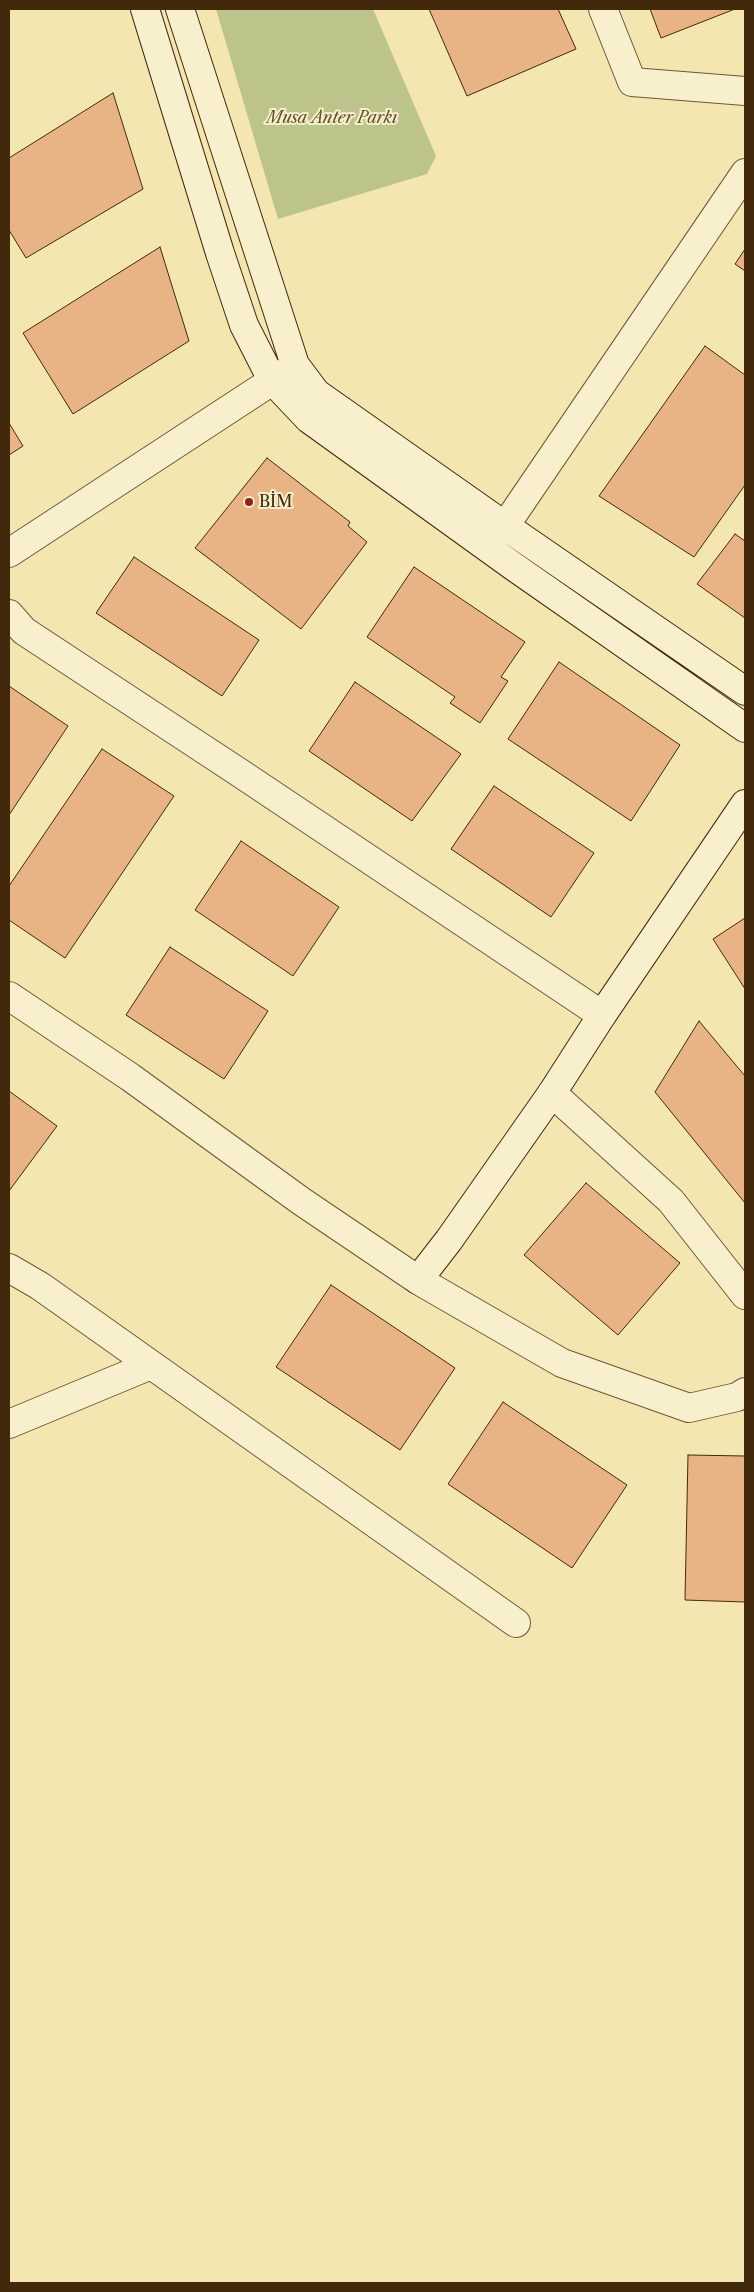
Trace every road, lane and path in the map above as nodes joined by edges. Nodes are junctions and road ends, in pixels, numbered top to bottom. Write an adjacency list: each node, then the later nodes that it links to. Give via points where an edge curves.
1 (145, 9): 7 (street, via 244,325)
2 (180, 9): 6 (street)
3 (603, 9): 4 (street, via 632,82)
4 (745, 91)
5 (745, 173): 8 (street)
6 (295, 365): 7 (street); 8 (street, via 316,393)
7 (272, 380): 9 (street); 12 (street, via 309,419)
8 (505, 526): 11 (street)
9 (9, 552)
10 (9, 614): 15 (street, via 24,631)
11 (745, 691)
12 (745, 728)
13 (745, 804): 15 (street)
14 (9, 996): 18 (street)
15 (602, 1015): 16 (street)
16 (552, 1093): 18 (street); 19 (street, via 671,1201)
17 (9, 1268): 20 (street, via 40,1286)
18 (418, 1280): 21 (street, via 562,1363 689,1408 737,1397)
19 (745, 1295)
20 (151, 1365): 22 (street); 23 (street)
21 (745, 1392)
22 (9, 1424)
23 (516, 1624)

